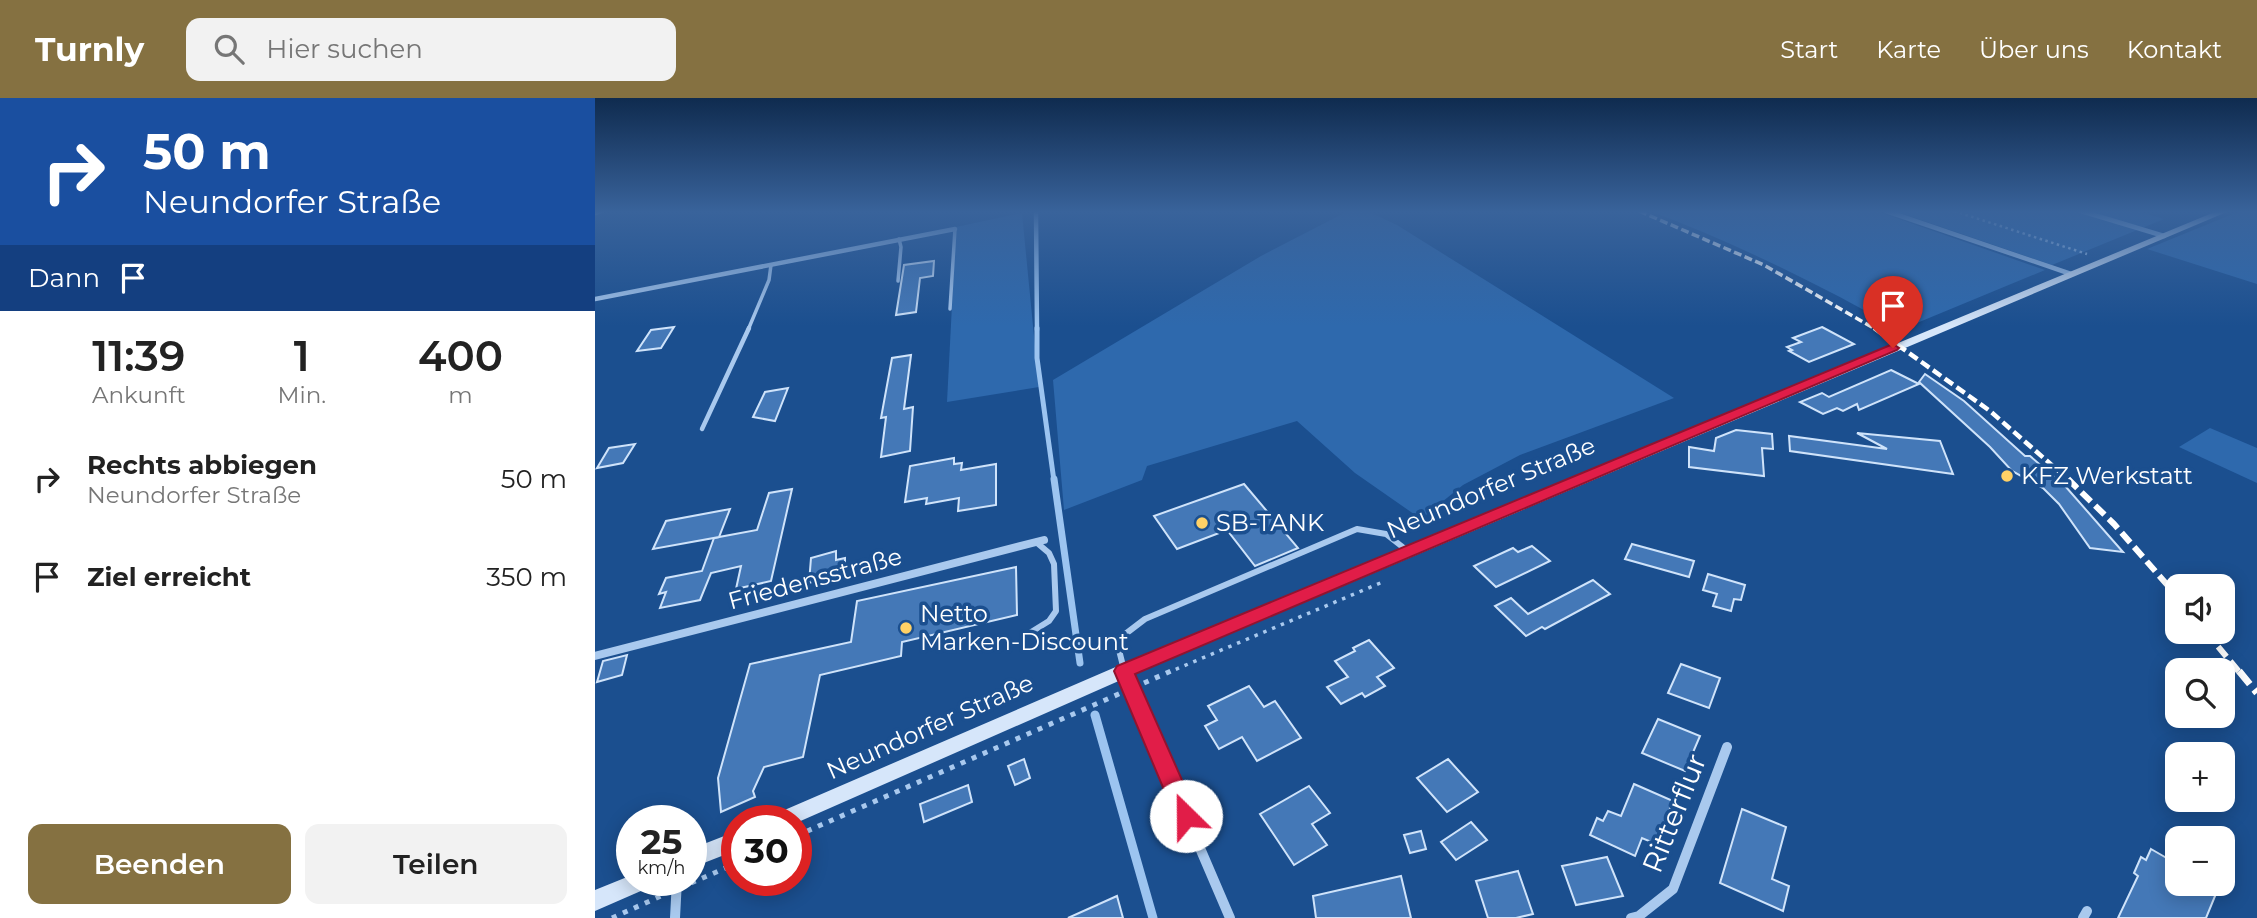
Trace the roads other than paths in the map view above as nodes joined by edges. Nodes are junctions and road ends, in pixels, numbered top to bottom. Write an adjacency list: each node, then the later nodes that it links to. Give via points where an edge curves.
1 (852, 249): 6 (street)
2 (901, 249): 8 (lane)
3 (954, 249): 10 (lane)
4 (1998, 249): 7 (street)
5 (2133, 249): 7 (main road, Neundorfer Straße)
6 (771, 265): 9 (street); 11 (lane, via 738,354)
7 (2071, 274): 13 (main road, Neundorfer Straße)
8 (898, 281)
9 (595, 299)
10 (950, 309)
11 (702, 429)
12 (1040, 541): 14 (lane, via 1054,564 1056,611); 15 (street, Friedensstraße)
13 (1409, 552): 16 (main road, Neundorfer Straße); 16 (lane, via 1391,535 1375,528 1357,528 1145,619 1124,635 1118,646)
14 (1028, 634)
15 (595, 656)
16 (1124, 671): 18 (main road, Neundorfer Straße); 23 (street)
17 (1727, 747): 24 (street, Ritterflur, via 1673,889)
18 (812, 807)
19 (616, 892): 21 (main road)
20 (676, 896): 22 (street)
21 (595, 901)
22 (675, 918)
23 (1230, 918)
24 (1631, 918)

